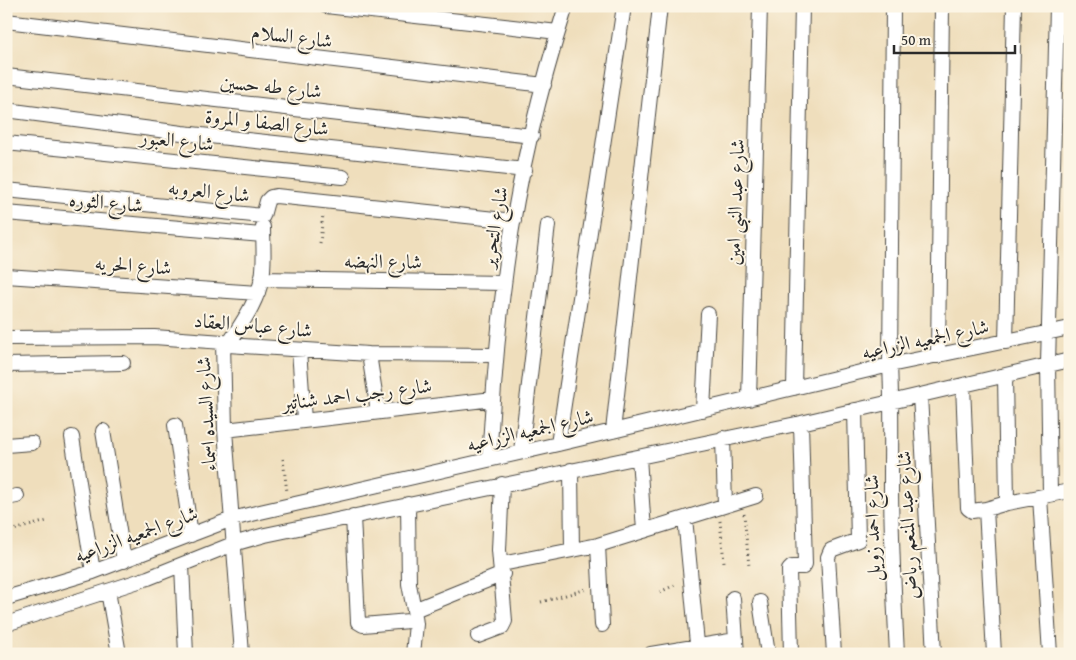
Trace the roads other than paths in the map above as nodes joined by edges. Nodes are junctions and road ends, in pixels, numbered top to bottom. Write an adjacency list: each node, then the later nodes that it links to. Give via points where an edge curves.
1 (326, 6): 12 (street)
2 (566, 6): 12 (street, شارع التحرير)
3 (624, 6): 63 (street)
4 (660, 6): 59 (street)
5 (760, 6): 49 (street, شارع عبد النبى امين)
6 (802, 6): 46 (street)
7 (893, 6): 43 (street, شارع احمد زويل)
8 (942, 6): 38 (street)
9 (1014, 6): 33 (street)
10 (1057, 6): 31 (street)
11 (6, 21): 14 (street, شارع السلام)
12 (558, 32): 14 (street, شارع التحرير)
13 (6, 76): 16 (street, شارع طه حسين)
14 (544, 85): 16 (street, شارع التحرير)
15 (6, 110): 18 (street, شارع الصفا و المروة, via 182,133)
16 (532, 136): 18 (street, شارع التحرير)
17 (6, 143): 19 (street, شارع العبور)
18 (525, 170): 23 (street, شارع التحرير)
19 (344, 177)
20 (6, 190): 22 (street, شارع العروبه)
21 (6, 213): 25 (street, شارع الثوره)
22 (264, 216): 23 (street, شارع العروبه, via 270,197); 25 (street)
23 (514, 221): 27 (street, شارع التحرير)
24 (548, 225): 65 (street)
25 (263, 235): 28 (street)
26 (6, 276): 28 (street, شارع الحريه)
27 (504, 283): 28 (street, شارع النهضه); 37 (street, شارع التحرير)
28 (260, 286): 34 (street, via 253,306)
29 (708, 314): 51 (street)
30 (1070, 328): 31 (street, شارع الجمعيه الزراعيه)
31 (1048, 333): 33 (street, شارع الجمعيه الزراعيه); 41 (street)
32 (6, 338): 34 (street, شارع عباس العقاد, via 163,338)
33 (1006, 342): 38 (street, شارع الجمعيه الزراعيه)
34 (225, 344): 35 (street, شارع عباس العقاد); 57 (street, شارع السيده اسماء)
35 (299, 350): 36 (street, شارع عباس العقاد); 54 (street)
36 (369, 354): 37 (street, شارع عباس العقاد); 53 (street)
37 (496, 355): 48 (street, شارع التحرير)
38 (938, 356): 43 (street, شارع الجمعيه الزراعيه)
39 (1070, 360): 41 (street)
40 (123, 363): 42 (street)
41 (1048, 364): 44 (street); 71 (street)
42 (6, 365)
43 (890, 365): 46 (street, شارع الجمعيه الزراعيه); 50 (street, شارع احمد زويل)
44 (1005, 375): 45 (street); 73 (street)
45 (963, 385): 47 (street); 76 (street, via 968,508 972,511)
46 (794, 388): 49 (street, شارع الجمعيه الزراعيه)
47 (920, 395): 50 (street); 109 (street, شارع عبد المنعم رياض)
48 (494, 399): 53 (street, شارع رجب احمد شناتير); 67 (street, شارع التحرير)
49 (749, 399): 51 (street, شارع الجمعيه الزراعيه)
50 (892, 402): 52 (street); 108 (street, شارع احمد زويل, via 890,481)
51 (703, 410): 59 (street, شارع الجمعيه الزراعيه)
52 (855, 410): 55 (street); 107 (street, via 858,540 831,550 828,556)
53 (378, 412): 54 (street, شارع رجب احمد شناتير)
54 (304, 420): 57 (street, شارع رجب احمد شناتير)
55 (801, 423): 61 (street); 106 (street, via 805,564 789,570)
56 (175, 424): 81 (street)
57 (225, 430): 79 (street, شارع السيده اسماء)
58 (103, 431): 85 (street)
59 (613, 431): 63 (street, شارع الجمعيه الزراعيه)
60 (72, 437): 88 (street)
61 (723, 438): 66 (street); 75 (street)
62 (32, 442): 64 (street)
63 (558, 444): 65 (street, شارع الجمعيه الزراعيه)
64 (6, 445)
65 (521, 451): 67 (street, شارع الجمعيه الزراعيه)
66 (639, 456): 68 (street); 80 (street)
67 (489, 460): 79 (street, شارع الجمعيه الزراعيه)
68 (571, 470): 69 (street); 84 (street)
69 (502, 484): 74 (street); 87 (street, via 499,550)
70 (1070, 491): 71 (street)
71 (1045, 496): 73 (street); 111 (street)
72 (750, 498): 75 (street)
73 (1008, 503): 76 (street)
74 (408, 504): 77 (street); 93 (street, via 409,584)
75 (722, 506): 78 (street)
76 (986, 510): 110 (street)
77 (353, 516): 82 (street); 95 (street, via 358,622 363,625 409,621)
78 (685, 518): 80 (street); 99 (street)
79 (232, 519): 81 (street, شارع الجمعيه الزراعيه); 82 (street, شارع السيده اسماء)
80 (644, 531): 83 (street)
81 (191, 535): 85 (street, شارع الجمعيه الزراعيه)
82 (233, 544): 86 (street); 102 (street, شارع السيده اسماء)
83 (598, 545): 84 (street); 96 (street)
84 (572, 550): 87 (street)
85 (124, 561): 88 (street, شارع الجمعيه الزراعيه)
86 (182, 565): 89 (street); 100 (street)
87 (502, 569): 93 (street); 97 (street, via 504,625)
88 (93, 572): 90 (street, شارع الجمعيه الزراعيه)
89 (108, 590): 94 (street); 101 (street)
90 (6, 598)
91 (733, 598): 98 (street)
92 (760, 602): 105 (street)
93 (414, 610): 95 (street)
94 (6, 624)
95 (416, 624): 103 (street)
96 (602, 625)
97 (478, 636)
98 (736, 647): 99 (street)
99 (698, 650): 104 (street)
100 (185, 653)
101 (120, 654)
102 (242, 654)
103 (413, 654)
104 (651, 654)
105 (768, 654)
106 (791, 654)
107 (834, 654)
108 (897, 654)
109 (934, 654)
110 (994, 654)
111 (1050, 654)

